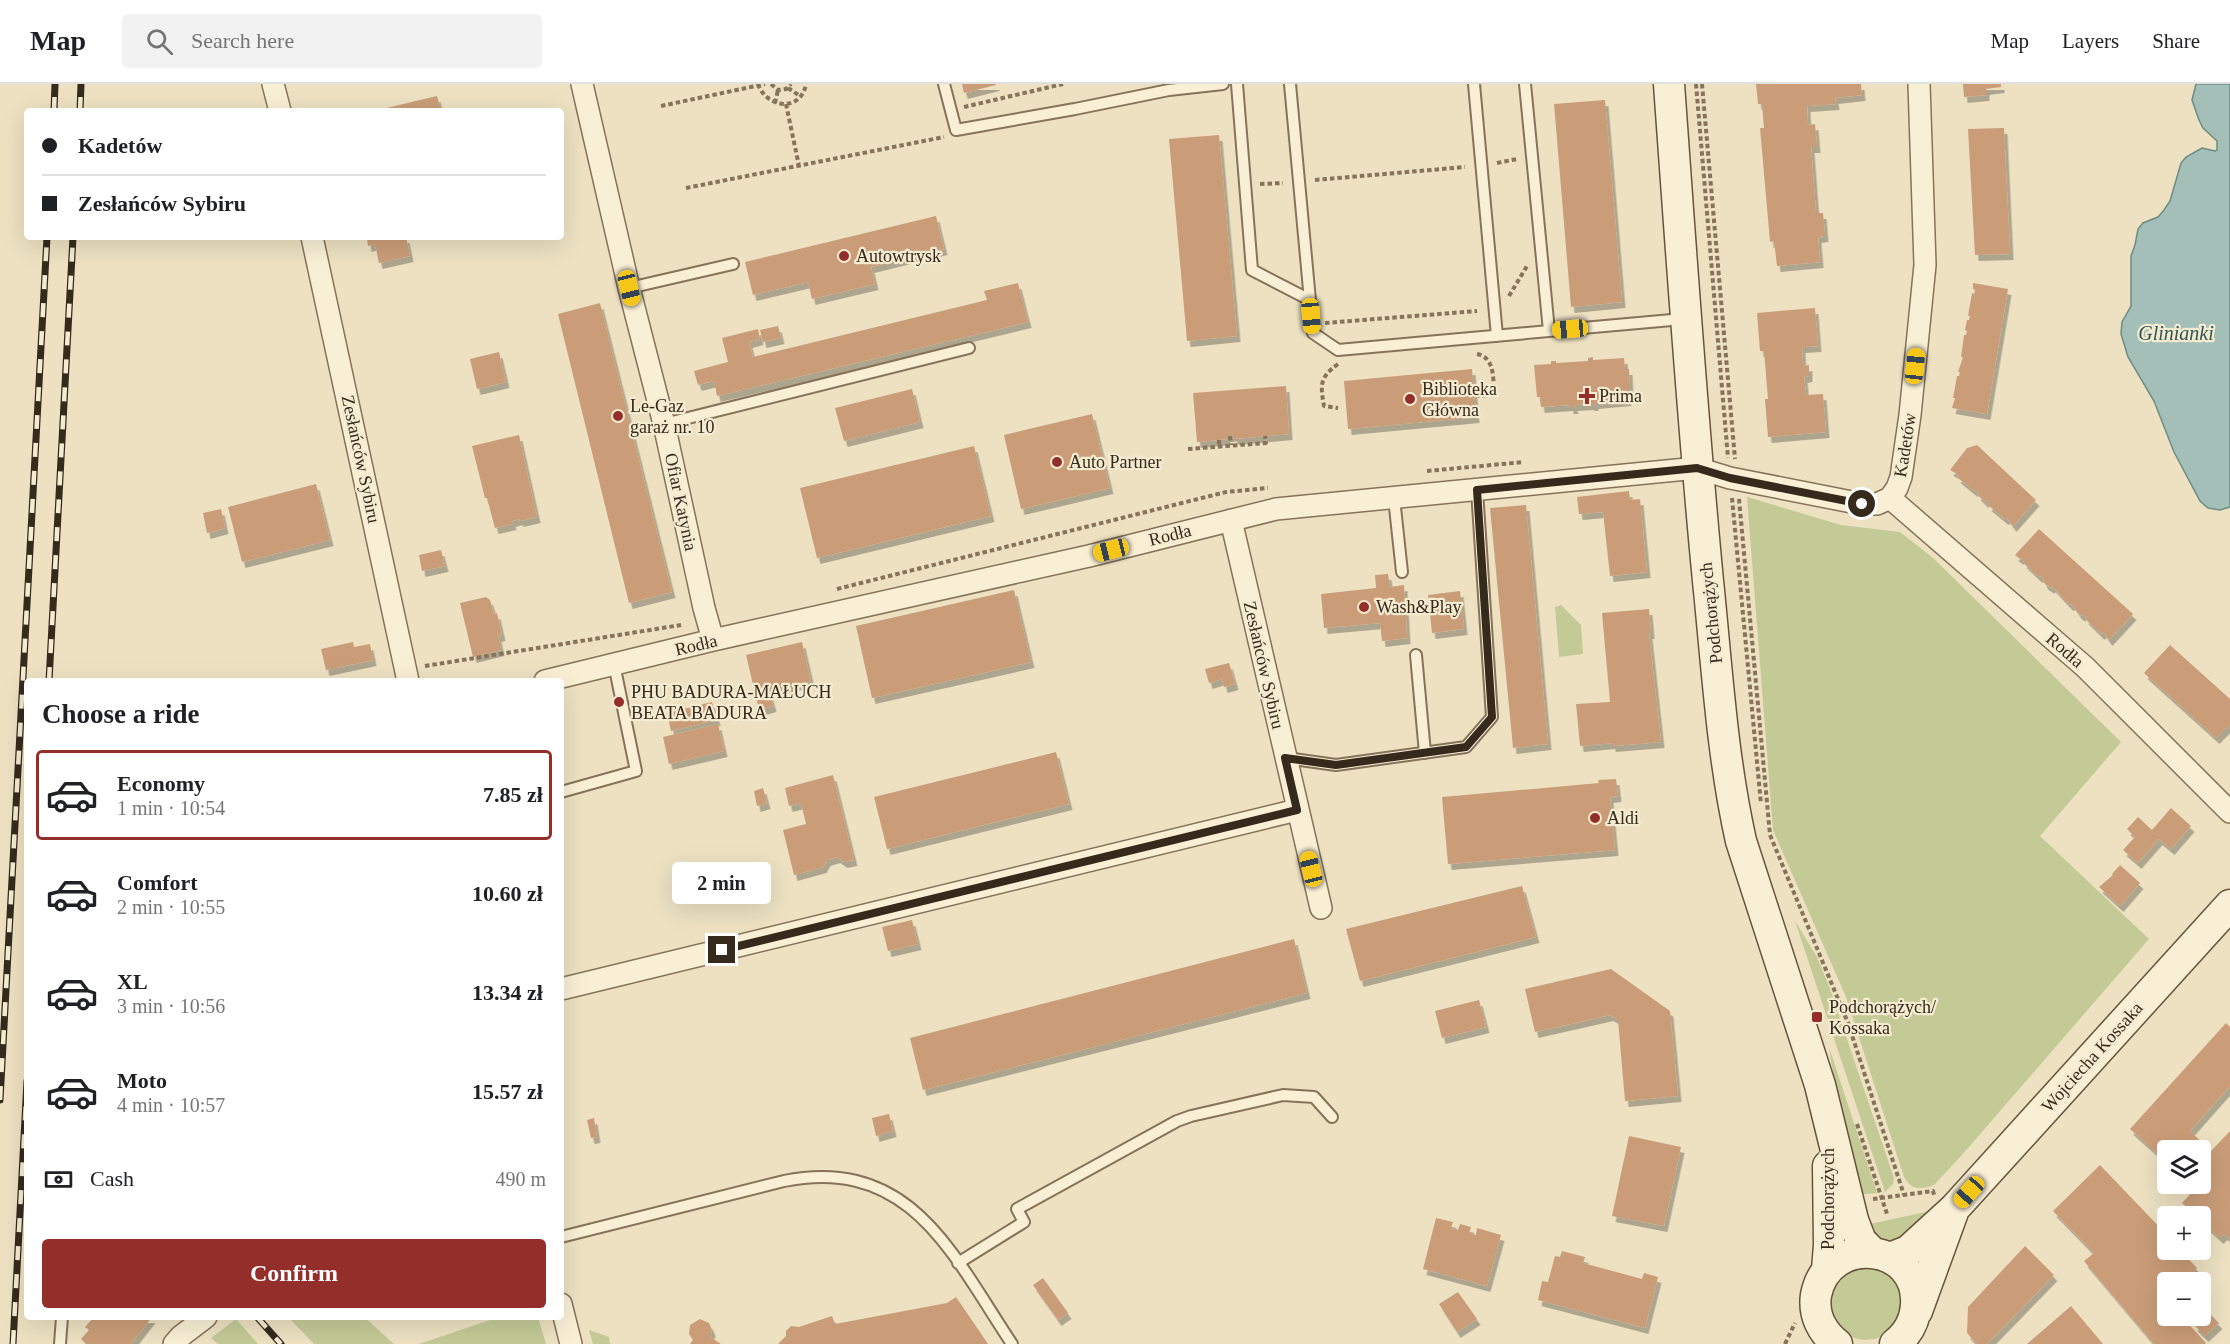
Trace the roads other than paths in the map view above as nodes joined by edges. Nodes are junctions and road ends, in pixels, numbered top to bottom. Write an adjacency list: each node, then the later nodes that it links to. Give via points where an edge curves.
1 (273, 84): 11 (street)
2 (582, 84): 14 (street, Ofiar Katynia)
3 (944, 84): 4 (lane, via 956,130 1169,90)
4 (1223, 84)
5 (1237, 84): 15 (lane, via 1252,270)
6 (1290, 84): 15 (lane)
7 (1474, 84): 18 (lane)
8 (1525, 84): 17 (lane)
9 (1669, 84): 16 (street, Podchorążych)
10 (1919, 84): 24 (street, Kadetów, via 1925,265 1901,477)
11 (279, 108)
12 (313, 240): 30 (street, Zesłańców Sybiru)
13 (733, 264): 14 (lane)
14 (629, 288): 20 (street, Ofiar Katynia)
15 (1310, 300): 18 (lane, via 1313,333 1338,350)
16 (1686, 319): 17 (lane); 21 (street, Podchorążych)
17 (1549, 331): 18 (lane)
18 (1497, 336)
19 (969, 348): 20 (lane)
20 (664, 424): 27 (street, Ofiar Katynia)
21 (1697, 468): 22 (street, Rodła); 24 (street, Kadetów, via 1862,504 1877,504); 41 (street, Podchorążych, via 1733,803 1741,842 1820,1085)
22 (1477, 490): 23 (street, Rodła); 32 (lane, via 1492,717 1466,747)
23 (1394, 498): 25 (street, Rodła, via 1276,508); 26 (lane)
24 (1890, 498): 36 (street, Rodła, via 2085,667)
25 (1231, 520): 27 (street, Rodła); 33 (street, Zesłańców Sybiru)
26 (1402, 572)
27 (713, 640): 29 (street, Rodła)
28 (1416, 655): 32 (lane)
29 (614, 664): 31 (street, Rodła); 34 (lane, via 636,771)
30 (407, 678)
31 (557, 678)
32 (1425, 753): 33 (lane, via 1336,765)
33 (1285, 758): 35 (street, Zesłańców Sybiru)
34 (564, 791)
35 (1297, 810): 38 (street, Zesłańców Sybiru); 39 (street)
36 (2230, 812)
37 (2230, 905): 42 (street, Wojciecha Kossaka)
38 (1321, 908)
39 (564, 988)
40 (1332, 1117): 45 (lane, via 1314,1097 1283,1095 1177,1121 1017,1209 1024,1222)
41 (1829, 1127): 44 (street, Podchorążych, via 1857,1233 1864,1246); 46 (street, Podchorążych)
42 (1943, 1200): 44 (street, Wojciecha Kossaka, via 1908,1251); 51 (street, Wojciecha Kossaka)
43 (564, 1236): 45 (lane, via 784,1181 829,1176 869,1183 907,1204 925,1220)
44 (1881, 1255): 46 (street, Wojciecha Kossaka, via 1855,1253); 51 (street, Podchorążych, via 1903,1268 1912,1281 1917,1297)
45 (958, 1263): 55 (lane)
46 (1827, 1270): 50 (street, Podchorążych, via 1818,1285)
47 (564, 1316): 54 (street)
48 (62, 1320): 52 (lane)
49 (202, 1320): 53 (street)
50 (1814, 1332): 56 (street)
51 (1908, 1333)
52 (60, 1344)
53 (174, 1344)
54 (571, 1344)
55 (1012, 1344)
56 (1837, 1344)

